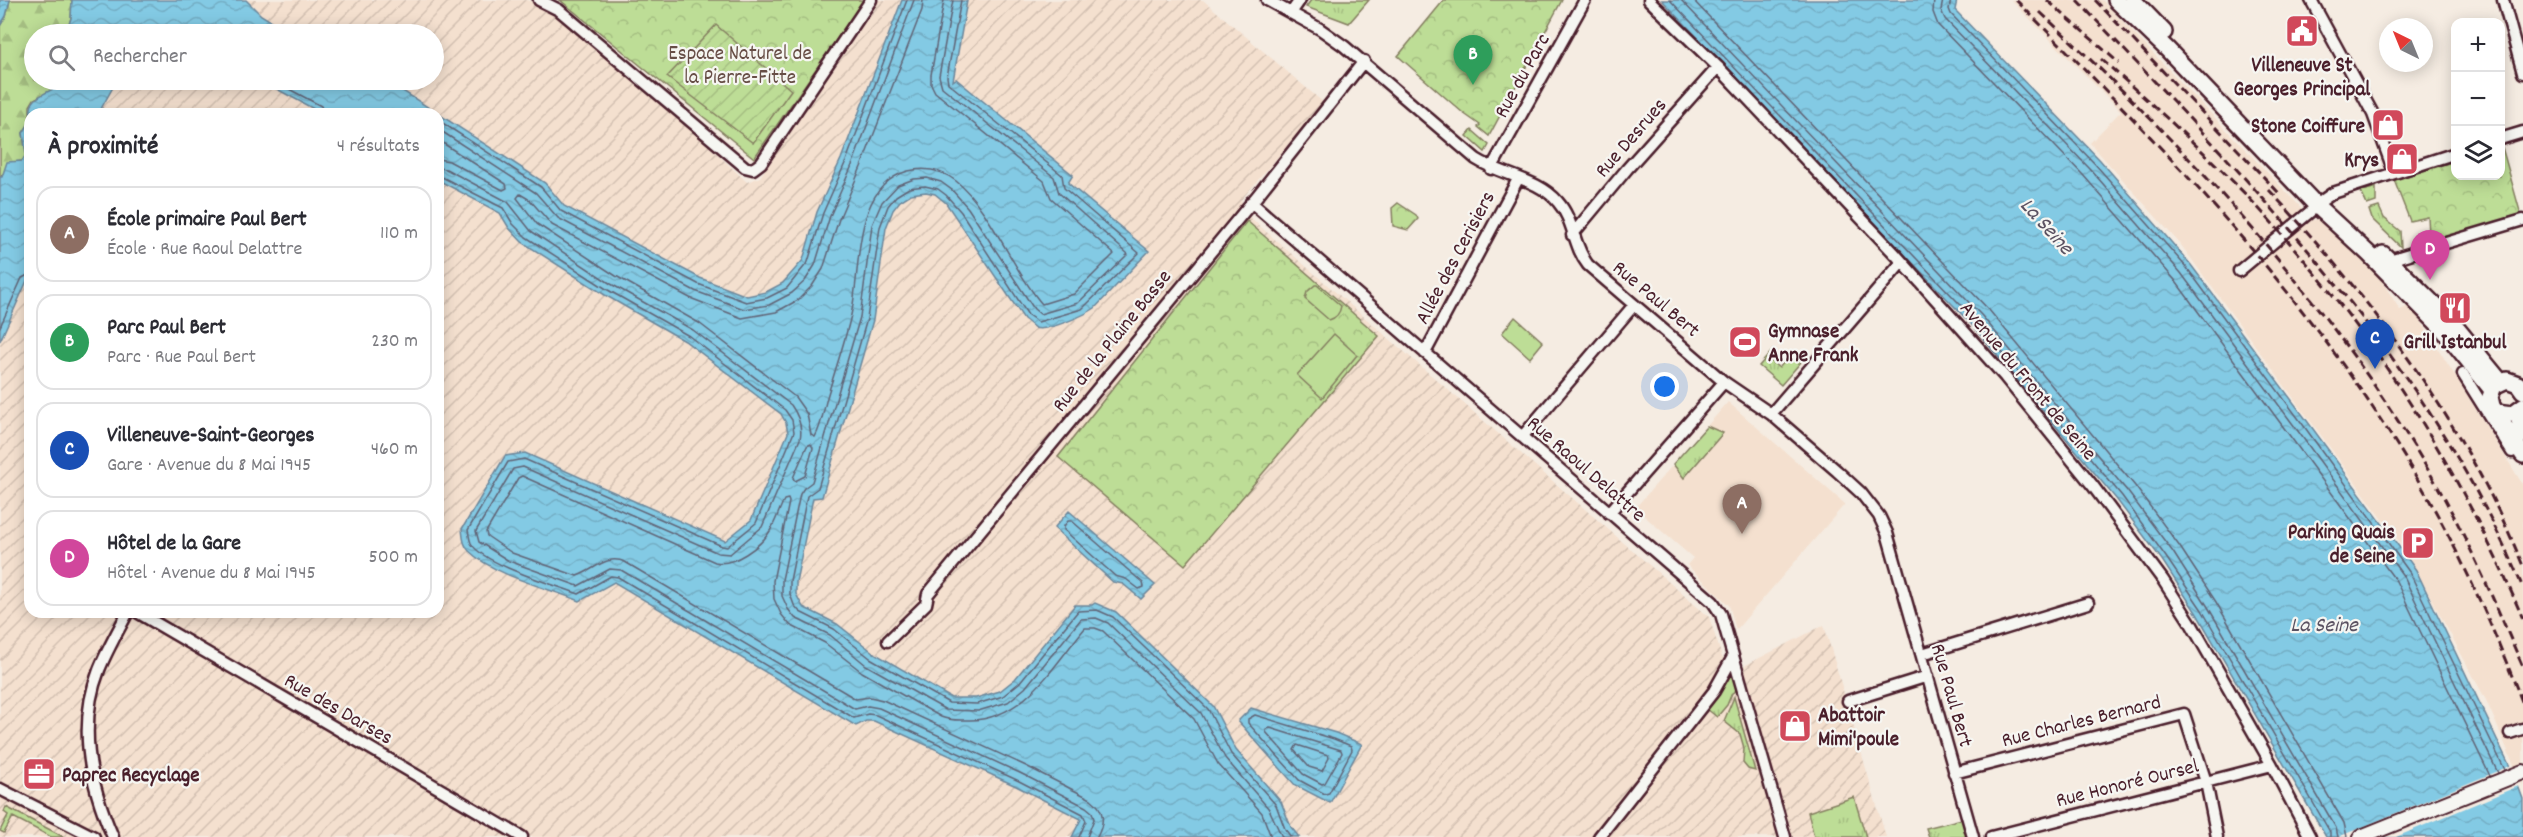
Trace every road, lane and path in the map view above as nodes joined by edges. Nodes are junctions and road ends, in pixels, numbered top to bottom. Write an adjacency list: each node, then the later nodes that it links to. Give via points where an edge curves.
1 (539, 0): 2 (street, via 559,10 745,167 753,169 761,163)
2 (871, 0)
3 (1267, 0): 11 (street, Rue Paul Bert)
4 (1300, 0): 11 (street)
5 (1585, 0): 19 (street, Rue du Parc)
6 (1649, 0): 14 (street, Avenue du Front de Seine)
7 (2116, 0): 23 (main road)
8 (2133, 0): 23 (main road)
9 (2311, 0): 20 (street, via 2373,114)
10 (2503, 0): 12 (street)
11 (1291, 13): 13 (street, Rue Paul Bert)
12 (2521, 60): 15 (street)
13 (1364, 62): 19 (street, Rue Paul Bert); 22 (street, Rue de la Plaine Basse)
14 (1718, 67): 25 (street, Rue Desrues); 27 (street, Avenue du Front de Seine)
15 (2523, 74)
16 (2523, 132): 17 (street)
17 (2505, 137)
18 (2451, 155): 20 (street)
19 (1491, 169): 21 (street, Rue Paul Bert)
20 (2394, 172): 23 (street, via 2333,194)
21 (1518, 179): 25 (street, Rue Paul Bert, via 1558,201); 30 (street, Allée des Cerisiers)
22 (1251, 202): 30 (street, Rue Raoul Delattre); 43 (street, Rue de la Plaine Basse, via 928,594 926,604)
23 (2320, 203): 26 (main road); 28 (street); 34 (main road, via 2442,328)
24 (2523, 220): 26 (street)
25 (1572, 235): 29 (street, Rue Paul Bert, via 1588,265)
26 (2389, 260): 34 (main road, via 2450,320)
27 (1902, 262): 36 (street); 50 (street, Avenue du Front de Seine, via 2005,377 2163,580)
28 (2240, 271)
29 (1634, 305): 32 (street, Rue Paul Bert); 37 (street)
30 (1425, 353): 37 (street, Rue Raoul Delattre)
31 (2463, 374): 34 (street)
32 (1724, 382): 36 (street, Rue Paul Bert); 39 (street)
33 (2523, 390): 34 (main road, via 2512,381)
34 (2492, 398): 35 (main road, via 2507,415); 38 (main road)
35 (2521, 408): 38 (main road)
36 (1771, 414): 44 (street, Rue Paul Bert, via 1850,482 1879,516)
37 (1522, 437): 39 (street, Rue Raoul Delattre)
38 (2521, 447)
39 (1609, 513): 45 (street, Rue Raoul Delattre, via 1713,602 1721,614)
40 (2088, 603): 44 (street)
41 (125, 618): 56 (street, via 99,670 88,722 89,767)
42 (147, 618): 57 (street, Rue des Darses)
43 (888, 641)
44 (1922, 654): 46 (street, Rue Paul Bert)
45 (1733, 657): 58 (street, via 1714,691); 59 (street, Rue Raoul Delattre)
46 (1928, 676): 47 (street); 52 (street, Rue Paul Bert)
47 (1848, 701)
48 (2522, 729): 49 (street)
49 (2511, 733)
50 (2272, 765): 53 (street, Rue Honoré Oursel); 63 (street, Avenue du Front de Seine)
51 (2523, 772): 64 (main road)
52 (1954, 773): 53 (street, Rue Charles Bernard, via 2184,714); 60 (street, Rue Paul Bert)
53 (2206, 783): 61 (street, Rue Honoré Oursel); 62 (street)
54 (0, 789): 55 (street)
55 (94, 837)
56 (113, 837)
57 (522, 837)
58 (1599, 837)
59 (1785, 837)
60 (1973, 837)
61 (1991, 837)
62 (2217, 837)
63 (2310, 837)
64 (2361, 837)

